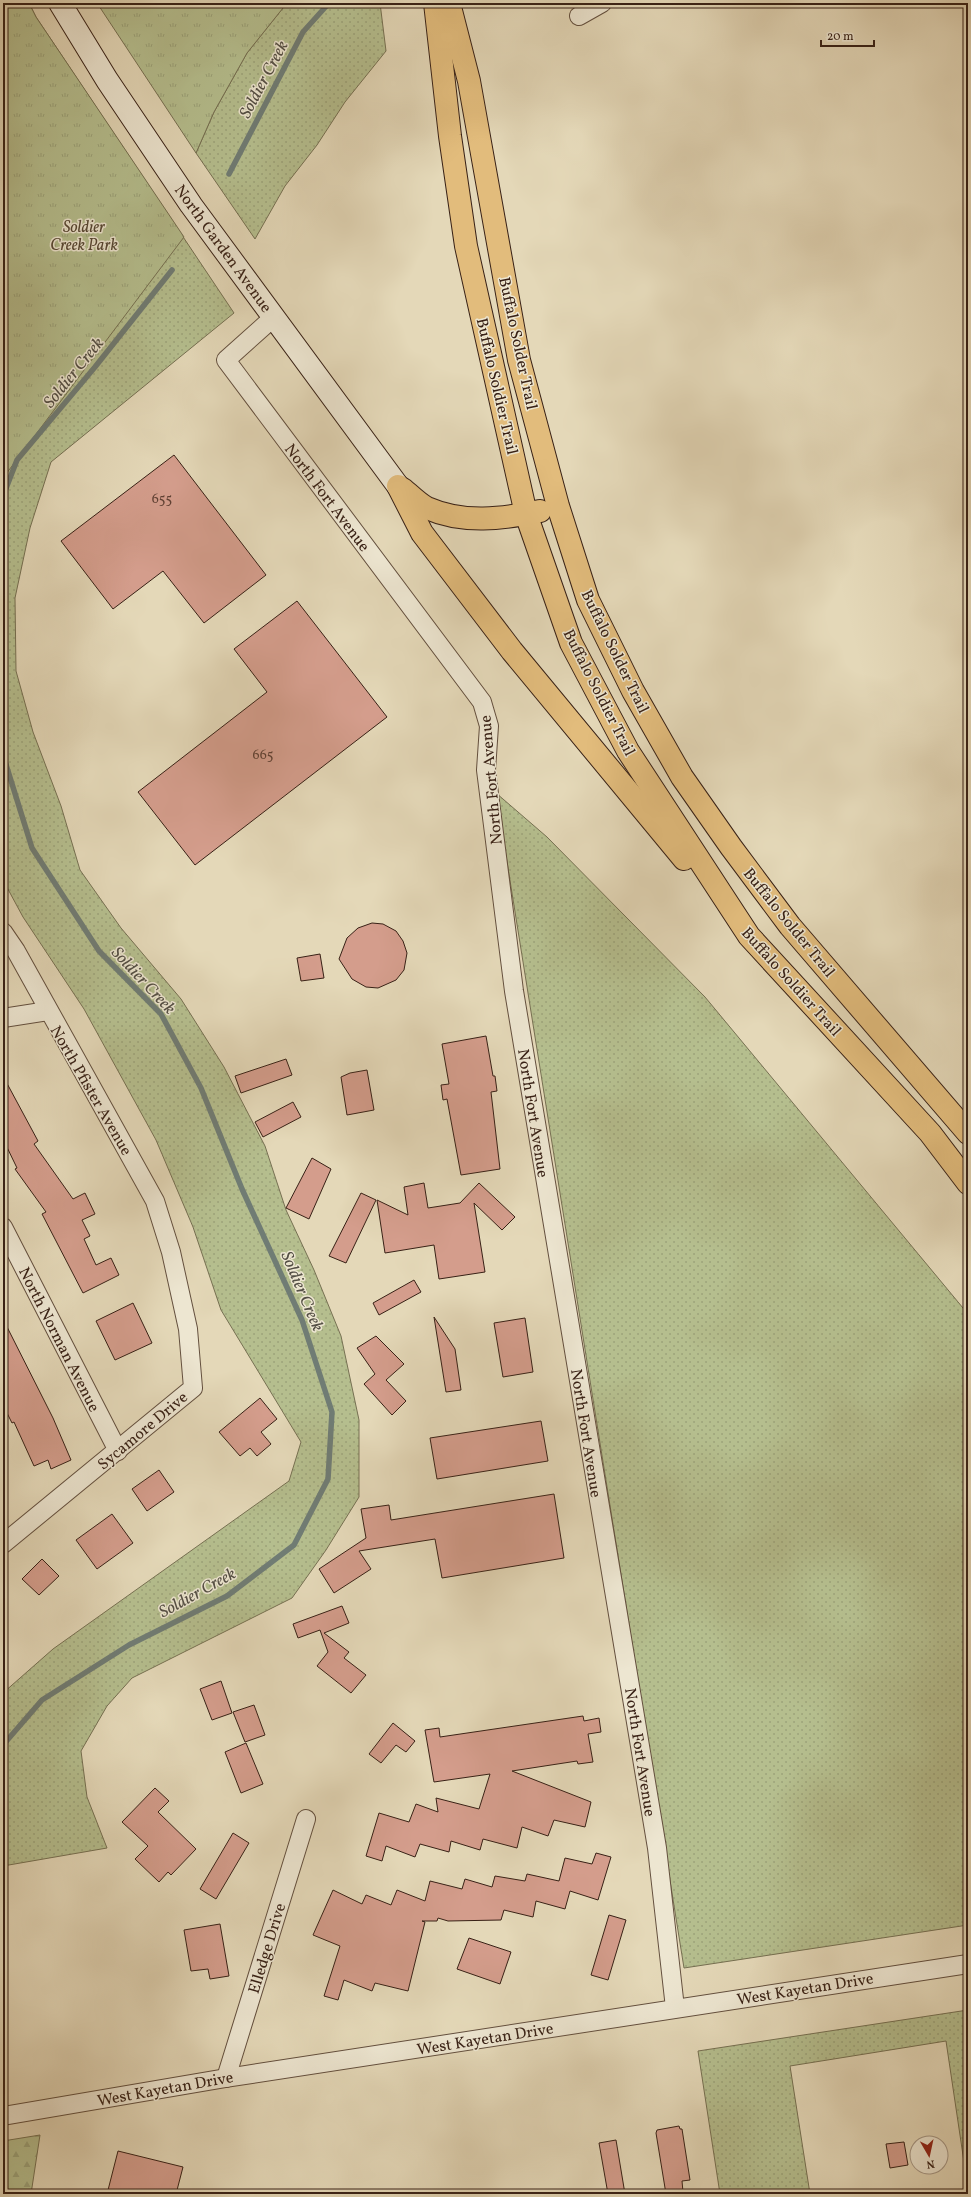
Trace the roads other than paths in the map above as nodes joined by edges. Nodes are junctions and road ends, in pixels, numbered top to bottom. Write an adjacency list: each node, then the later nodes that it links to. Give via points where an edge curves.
1 (60, 3): 6 (street, North Garden Avenue, via 107,80 191,204)
2 (435, 3): 9 (main road, Buffalo Soldier Trail, via 466,246)
3 (449, 3): 8 (main road, Buffalo Solder Trail, via 469,81 520,360)
4 (602, 3): 5 (street)
5 (579, 16)
6 (274, 317): 7 (street, North Garden Avenue); 22 (street, North Fort Avenue, via 226,360 482,702 489,726 486,770 514,991 657,1848)
7 (398, 486): 9 (main road, via 426,507 447,515 476,519); 11 (main road, via 422,533 512,651)
8 (558, 506): 9 (main road); 14 (main road, Buffalo Solder Trail, via 588,600 633,691 682,777 790,926)
9 (526, 514): 11 (main road, Buffalo Soldier Trail, via 571,643 628,751)
10 (3, 932): 12 (street, North Pfister Avenue)
11 (749, 936): 15 (main road, Buffalo Soldier Trail, via 930,1132)
12 (48, 1011): 13 (street); 17 (street, North Pfister Avenue, via 155,1201)
13 (3, 1018)
14 (968, 1133)
15 (968, 1183)
16 (3, 1227): 18 (street, North Norman Avenue)
17 (171, 1252): 18 (street, Sycamore Drive, via 188,1329 193,1388)
18 (118, 1451): 19 (street, Sycamore Drive)
19 (3, 1544)
20 (306, 1818): 23 (street, Elledge Drive)
21 (968, 1964): 22 (street, West Kayetan Drive)
22 (675, 2008): 23 (street, West Kayetan Drive)
23 (226, 2078): 24 (street, West Kayetan Drive)
24 (3, 2116)

